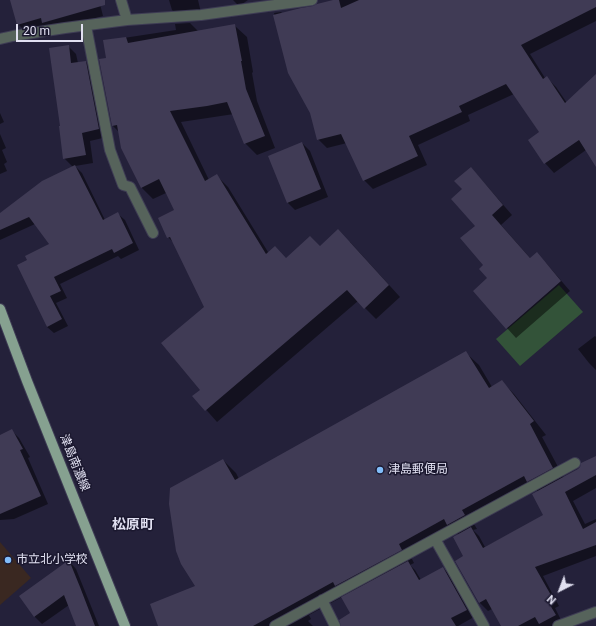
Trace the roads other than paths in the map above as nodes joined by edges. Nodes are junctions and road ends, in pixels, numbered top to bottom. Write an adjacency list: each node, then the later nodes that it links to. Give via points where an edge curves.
1 (121, 0): 3 (street)
2 (312, 0): 3 (street, via 201,15)
3 (127, 20): 4 (street)
4 (86, 26): 5 (street); 6 (street, via 110,150 123,185 130,187)
5 (0, 39)
6 (153, 234)
7 (0, 309): 12 (main road, 津島南濃線)
8 (575, 463): 9 (street)
9 (435, 539): 10 (street); 15 (street)
10 (322, 600): 13 (street); 14 (street)
11 (596, 612): 16 (street)
12 (125, 626)
13 (275, 626)
14 (335, 626)
15 (484, 626)
16 (558, 626)

